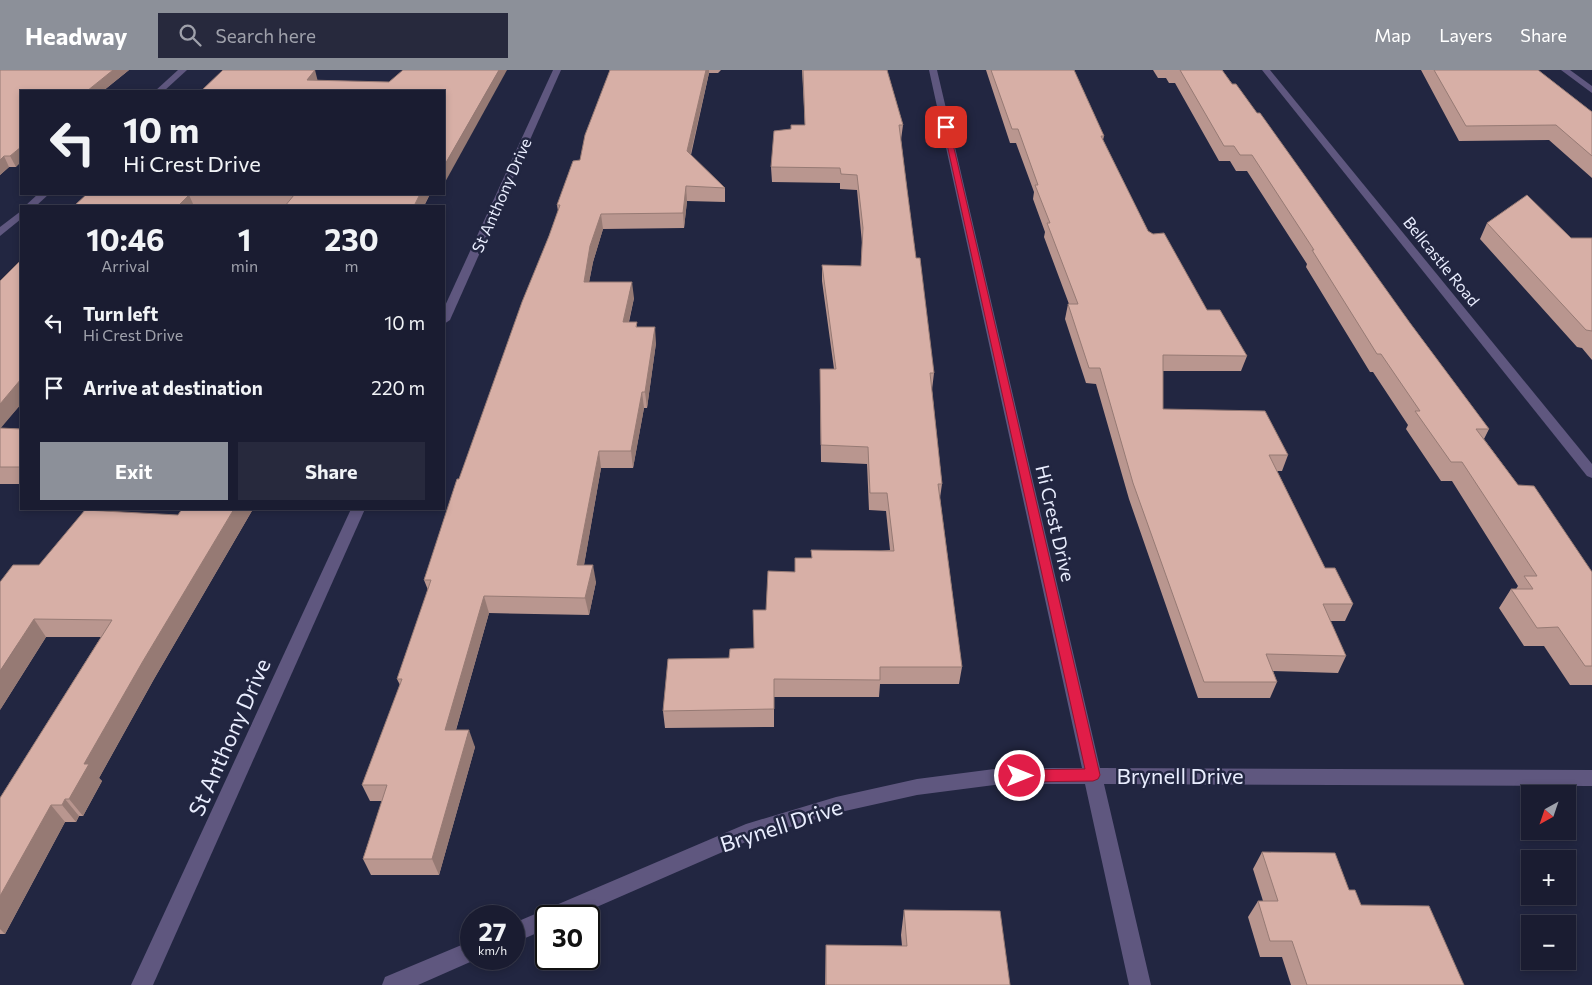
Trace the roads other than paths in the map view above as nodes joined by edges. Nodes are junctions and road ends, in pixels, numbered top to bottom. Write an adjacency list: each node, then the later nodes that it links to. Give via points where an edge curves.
1 (183, 70): 6 (street)
2 (557, 70): 12 (street, St Anthony Drive)
3 (933, 70): 15 (street, Hi Crest Drive)
4 (1266, 70): 13 (street, Bellcastle Road)
5 (1565, 70): 7 (street)
6 (160, 90)
7 (1592, 90)
8 (43, 195): 9 (street)
9 (31, 205)
10 (20, 215): 11 (street)
11 (0, 233)
12 (445, 318)
13 (1592, 473)
14 (358, 510): 19 (street, St Anthony Drive)
15 (1093, 775): 16 (street, Brynell Drive); 17 (street, Brynell Drive, via 1002,776 917,787 836,805 753,830); 21 (street, Hi Crest Drive)
16 (1592, 778)
17 (578, 905)
18 (460, 956): 20 (street)
19 (142, 985)
20 (392, 985)
21 (1140, 985)

